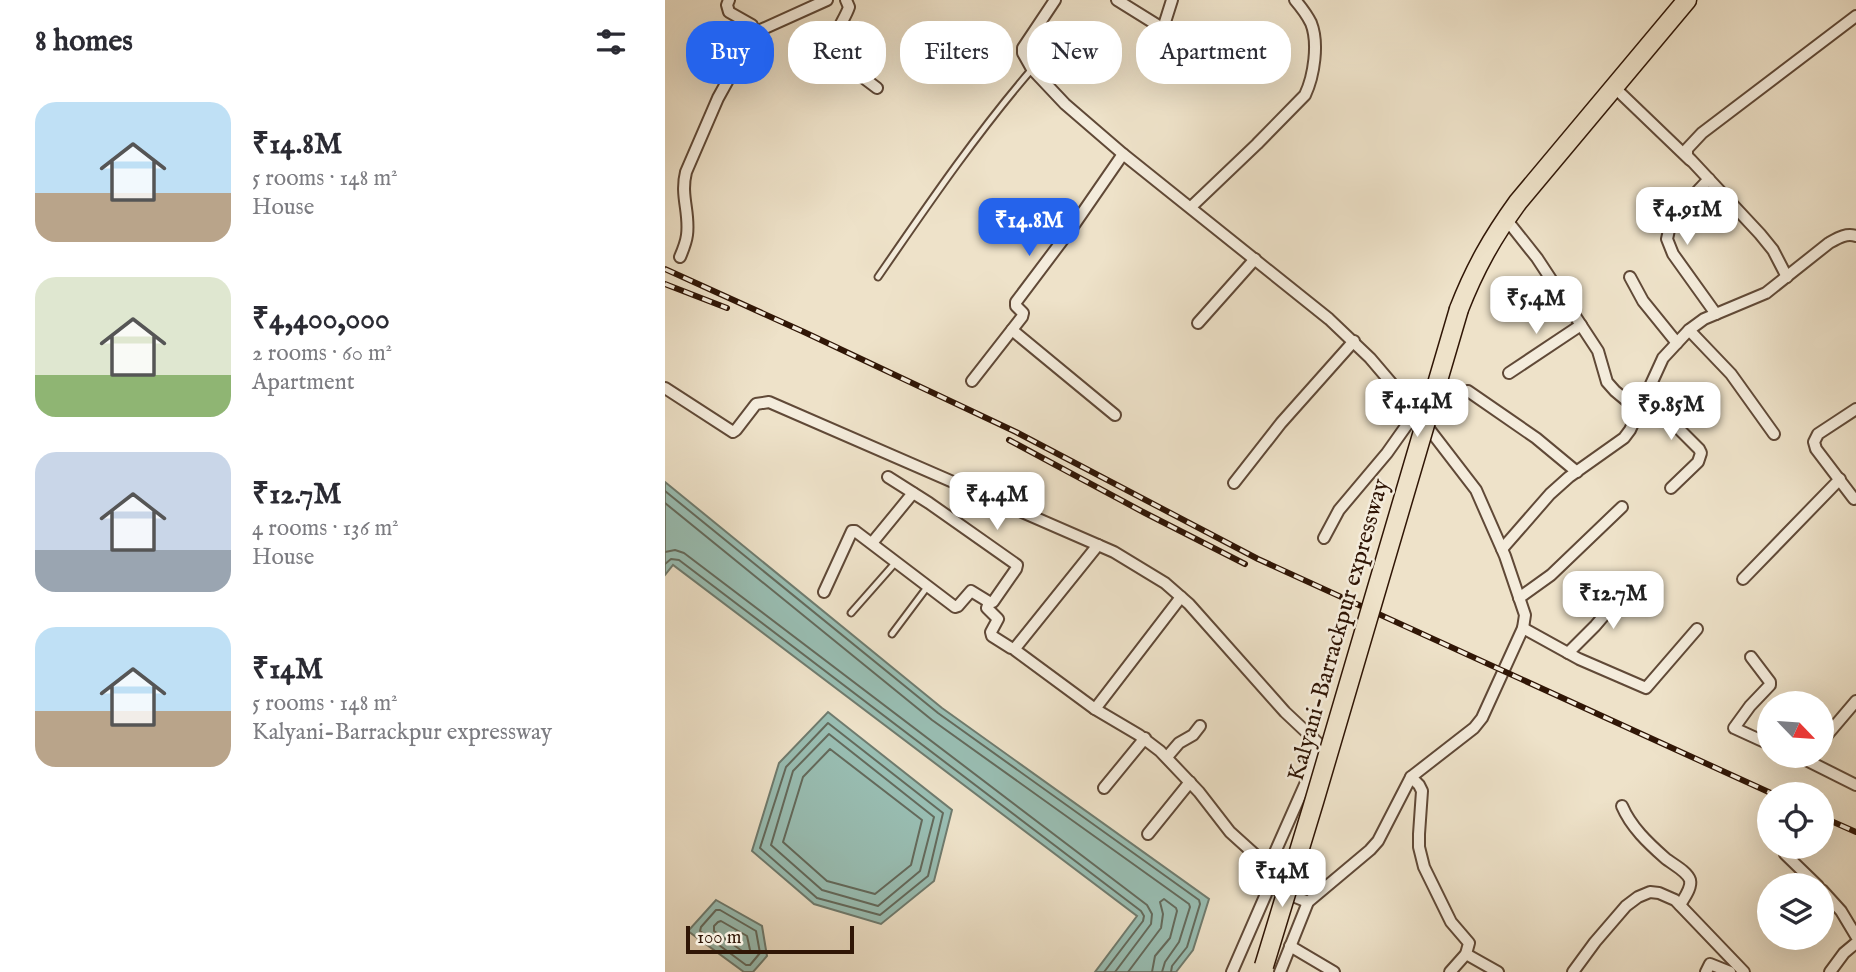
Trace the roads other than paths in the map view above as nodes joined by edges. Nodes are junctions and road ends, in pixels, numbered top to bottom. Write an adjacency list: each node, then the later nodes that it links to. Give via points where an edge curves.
1 (716, 0): 9 (street)
2 (827, 0): 15 (street)
3 (846, 0): 22 (street, via 849,7 834,41 835,55)
4 (1055, 0): 12 (street)
5 (1117, 0): 13 (street)
6 (1172, 0): 14 (street)
7 (1295, 0): 26 (street, via 1310,20 1314,39 1313,72 1305,95)
8 (1687, 0): 21 (highway, Kalyani-Barrackpur expressway)
9 (728, 4): 11 (street, via 729,12)
10 (1856, 16): 24 (street, via 1695,139 1687,149)
11 (745, 21)
12 (1041, 21)
13 (1151, 21)
14 (1164, 21)
15 (774, 24)
16 (1027, 42): 17 (street, via 1022,50)
17 (1027, 60)
18 (1027, 75): 31 (lane, via 967,150)
19 (726, 84): 29 (street, via 686,172 683,196 688,233)
20 (1046, 84): 23 (street)
21 (1614, 87): 24 (street); 27 (highway, Kalyani-Barrackpur expressway)
22 (877, 88)
23 (1123, 154): 26 (street); 37 (street, via 1016,302 1023,315)
24 (1691, 160): 25 (street)
25 (1709, 179): 33 (street, via 1773,250); 34 (street, via 1671,221 1667,239)
26 (1191, 207): 30 (street)
27 (1506, 219): 36 (street); 105 (highway, Kalyani-Barrackpur expressway, bridge, via 1471,276 1459,309)
28 (1856, 236): 33 (street, via 1845,235 1829,243)
29 (680, 257)
30 (1255, 259): 35 (street); 39 (street)
31 (879, 277)
32 (1630, 277): 40 (street)
33 (1787, 277): 34 (street, via 1766,293)
34 (1716, 314): 38 (street)
35 (1198, 323)
36 (1581, 325): 41 (street); 47 (street, via 1598,351 1607,382)
37 (1012, 330): 42 (street); 49 (street)
38 (1689, 330): 40 (street); 50 (street, via 1731,374)
39 (1354, 341): 48 (street); 54 (street)
40 (1677, 343): 45 (street, via 1663,358)
41 (1509, 373)
42 (972, 381)
43 (665, 388): 61 (street, via 733,432 756,404 769,402)
44 (1468, 391): 51 (street)
45 (1646, 396): 47 (street); 55 (street, via 1701,453 1698,462)
46 (1856, 409): 53 (street, via 1818,434 1814,442)
47 (1640, 411): 51 (street, via 1620,442)
48 (1416, 412): 59 (street, via 1339,510); 62 (street, via 1476,490)
49 (1115, 415)
50 (1774, 435)
51 (1577, 472): 62 (street, via 1550,494)
52 (888, 477): 56 (street)
53 (1840, 479): 57 (street); 64 (street)
54 (1234, 484)
55 (1671, 488)
56 (912, 493): 60 (street); 70 (street, via 1017,565)
57 (1854, 499)
58 (1622, 507): 69 (street)
59 (1324, 538)
60 (872, 543): 63 (street); 67 (street, via 852,531)
61 (1098, 545): 68 (street); 75 (street)
62 (1502, 549): 69 (street)
63 (896, 562): 66 (street); 71 (lane)
64 (1743, 579)
65 (1631, 584): 76 (street)
66 (928, 586): 70 (street, via 955,607 971,591); 74 (lane)
67 (824, 592)
68 (1181, 597): 81 (street); 95 (street, via 1318,743)
69 (1520, 598): 72 (street)
70 (989, 603): 75 (street, via 988,610 998,619 992,636)
71 (851, 613)
72 (1523, 628): 76 (street); 88 (street, via 1482,718)
73 (1697, 629): 76 (street, via 1646,688)
74 (892, 635)
75 (1016, 649): 81 (street)
76 (1568, 653)
77 (1751, 656): 78 (street, via 1770,682)
78 (1764, 691)
79 (1757, 699): 85 (street, via 1734,728)
80 (1856, 701): 83 (street)
81 (1095, 709): 84 (street)
82 (1200, 726): 86 (street)
83 (1834, 727)
84 (1145, 738): 86 (street); 91 (street)
85 (1757, 739)
86 (1167, 757): 89 (street)
87 (1825, 768): 90 (street)
88 (1411, 777): 98 (street, via 1378,841); 104 (street, via 1422,791 1419,847 1424,867 1449,920 1469,943)
89 (1190, 782): 93 (street); 95 (street, via 1230,832)
90 (1856, 785)
91 (1104, 788)
92 (1622, 807): 100 (street, via 1641,835 1688,876 1690,887)
93 (1149, 834)
94 (1790, 859): 96 (street)
95 (1269, 870): 97 (street)
96 (1805, 873)
97 (1268, 886): 98 (street); 106 (street)
98 (1308, 902): 103 (street)
99 (1834, 903): 101 (street)
100 (1680, 905): 110 (street, via 1659,893 1638,897); 113 (street)
101 (1856, 936)
102 (1856, 943): 114 (street)
103 (1290, 946): 105 (street); 107 (street)
104 (1466, 954): 108 (street); 109 (street)
105 (1269, 970)
106 (1232, 972)
107 (1334, 972)
108 (1450, 972)
109 (1498, 972)
110 (1573, 972)
111 (1706, 972): 112 (street, via 1710,964)
112 (1730, 972)
113 (1744, 972)
114 (1831, 972)

